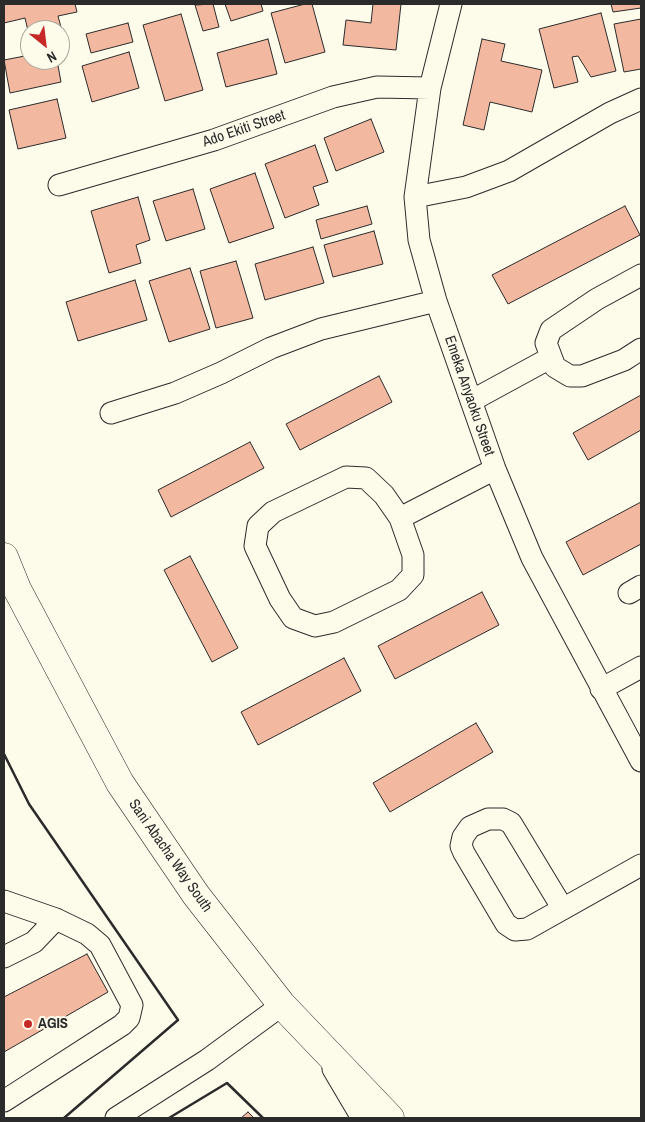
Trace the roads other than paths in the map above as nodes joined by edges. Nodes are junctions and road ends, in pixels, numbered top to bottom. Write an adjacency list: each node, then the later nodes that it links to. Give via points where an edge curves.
1 (451, 4): 2 (street, Emeka Anyaoku Street)
2 (430, 88): 4 (street, Ado Ekiti Street, via 377,87 333,97 214,140); 5 (street, Emeka Anyaoku Street)
3 (641, 99): 5 (street, via 508,171 466,187)
4 (59, 185)
5 (415, 197): 7 (street, Emeka Anyaoku Street, via 419,240)
6 (641, 275): 9 (street, via 597,298 552,330 546,343)
7 (436, 301): 10 (street, Emeka Anyaoku Street); 11 (street, via 320,329 271,348 175,394)
8 (641, 350): 9 (street, via 582,376 562,373)
9 (550, 358): 10 (street)
10 (471, 401): 12 (street, Emeka Anyaoku Street)
11 (111, 414)
12 (494, 470): 13 (street); 16 (street, Emeka Anyaoku Street, via 532,558)
13 (400, 518): 13 (street, via 413,555 414,575 399,590 334,622 315,626 293,618 280,599 255,546 258,526 274,512 346,477 366,478 384,495)
14 (5, 561): 23 (highway, Sani Abacha Way South, via 120,783 196,895)
15 (641, 667): 16 (street)
16 (601, 689): 17 (street, Emeka Anyaoku Street)
17 (641, 761)
18 (641, 865): 20 (street)
19 (4, 901): 21 (street)
20 (564, 909): 20 (street, via 528,929 515,930 506,924 461,846 470,827 488,818 511,823)
21 (56, 919): 22 (street, via 34,942); 25 (street, via 87,934 100,945 132,1005 132,1012 122,1025)
22 (4, 957)
23 (282, 1005): 24 (highway, Sani Abacha Way South); 26 (street, via 208,1060)
24 (317, 1043): 27 (street); 28 (highway, Sani Abacha Way South)
25 (4, 1102)
26 (116, 1118)
27 (362, 1118)
28 (390, 1118)

